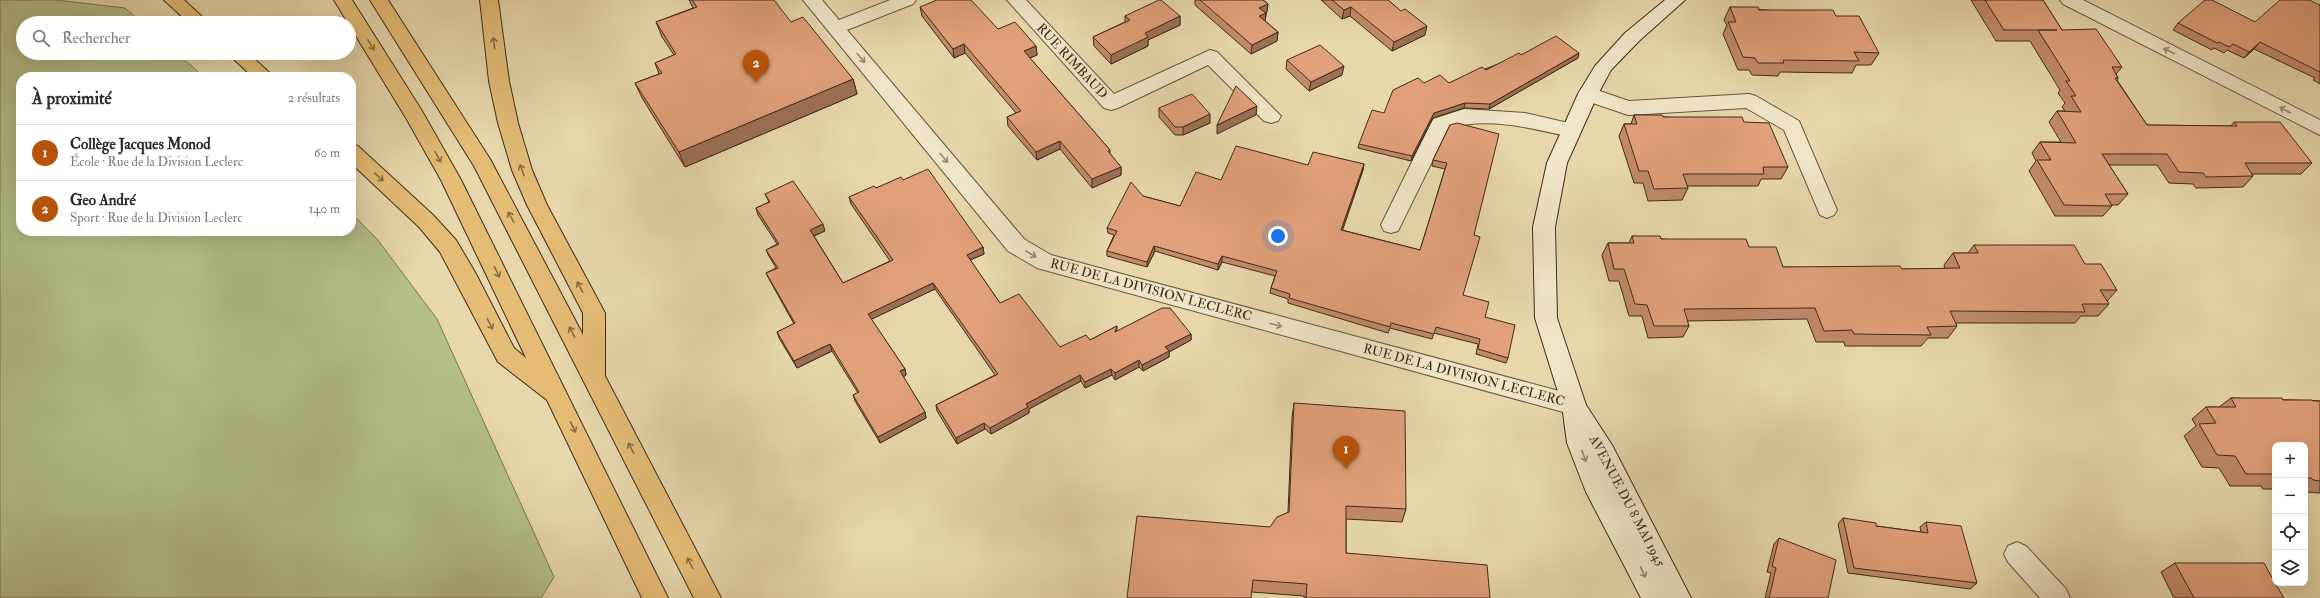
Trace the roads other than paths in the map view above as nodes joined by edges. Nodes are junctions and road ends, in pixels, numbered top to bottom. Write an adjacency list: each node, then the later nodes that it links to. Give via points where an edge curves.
1 (173, 0): 10 (highway)
2 (343, 0): 11 (highway, one-way to 11)
3 (380, 0): 23 (highway, one-way to 3, via 483,164)
4 (489, 0): 23 (highway, one-way to 4, via 594,313 537,205 522,170 499,81)
5 (812, 0): 13 (street, RUE DE LA DIVISION LECLERC)
6 (907, 0): 13 (street)
7 (1016, 0): 17 (street, RUE RIMBAUD, via 1111,103 1210,56)
8 (1676, 0): 16 (street, AVENUE DU 8 MAI 1945, via 1627,42 1604,66)
9 (2069, 0): 18 (street, one-way to 9)
10 (192, 16)
11 (353, 16)
12 (356, 21): 24 (highway, one-way to 24, via 451,180)
13 (836, 28): 25 (street, RUE DE LA DIVISION LECLERC, one-way to 25, via 1016,245 1046,262)
14 (244, 60): 15 (highway)
15 (259, 72)
16 (1588, 94): 19 (street, AVENUE DU 8 MAI 1945); 21 (street, via 1628,108 1749,101 1792,126)
17 (1270, 116)
18 (2320, 128)
19 (1570, 130): 22 (street, via 1524,120 1464,116 1440,124); 25 (street, AVENUE DU 8 MAI 1945, via 1557,163 1544,227 1546,318)
20 (356, 156): 24 (highway, one-way to 24, via 426,221 448,246 506,355)
21 (1828, 210)
22 (1390, 225)
23 (595, 378): 28 (highway, one-way to 23)
24 (558, 396): 27 (highway, one-way to 27)
25 (1574, 405): 29 (street, AVENUE DU 8 MAI 1945, one-way to 29, via 1579,443 1595,484); 30 (street, AVENUE DU 8 MAI 1945, via 1603,452)
26 (2018, 554): 31 (street)
27 (656, 598)
28 (708, 598)
29 (1655, 598)
30 (1678, 598)
31 (2057, 598)

